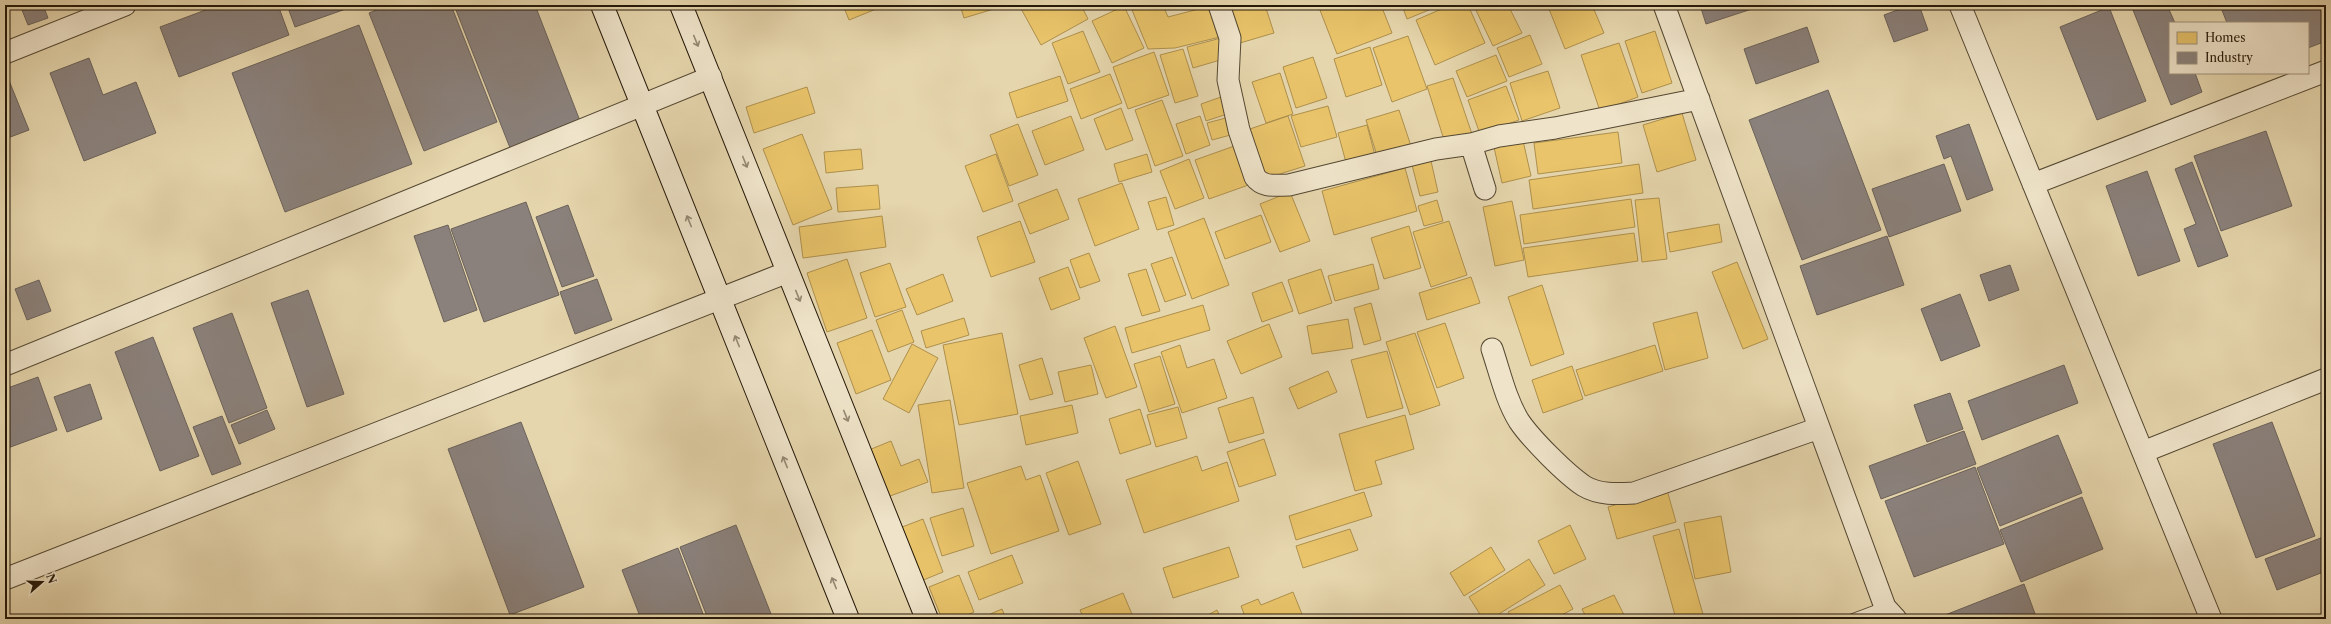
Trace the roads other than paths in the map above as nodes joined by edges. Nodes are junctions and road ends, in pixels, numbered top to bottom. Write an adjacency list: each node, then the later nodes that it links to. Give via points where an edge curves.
1 (125, 5): 7 (street)
2 (602, 5): 11 (street)
3 (682, 5): 9 (street, one-way to 9)
4 (1218, 5): 12 (street, via 1230,38 1228,80 1239,130 1259,183 1289,185 1436,149)
5 (1664, 5): 10 (street)
6 (1960, 5): 13 (street)
7 (5, 53)
8 (2326, 71): 13 (street)
9 (711, 76): 11 (street); 15 (street, one-way to 15)
10 (1699, 99): 12 (street, via 1555,128 1499,136); 20 (street)
11 (643, 106): 16 (street, one-way to 11); 18 (street)
12 (1471, 144): 14 (street)
13 (2033, 184): 21 (street)
14 (1485, 189)
15 (788, 272): 16 (street); 25 (street, one-way to 25)
16 (720, 300): 22 (street); 24 (street, one-way to 16)
17 (1492, 349): 20 (street, via 1511,404 1519,420 1536,442 1584,486 1605,494 1634,493)
18 (5, 365)
19 (2326, 379): 21 (street)
20 (1819, 428): 23 (street)
21 (2143, 452): 27 (street)
22 (5, 579)
23 (1890, 613): 26 (lane)
24 (848, 619)
25 (927, 619)
26 (1853, 619)
27 (2211, 619)

